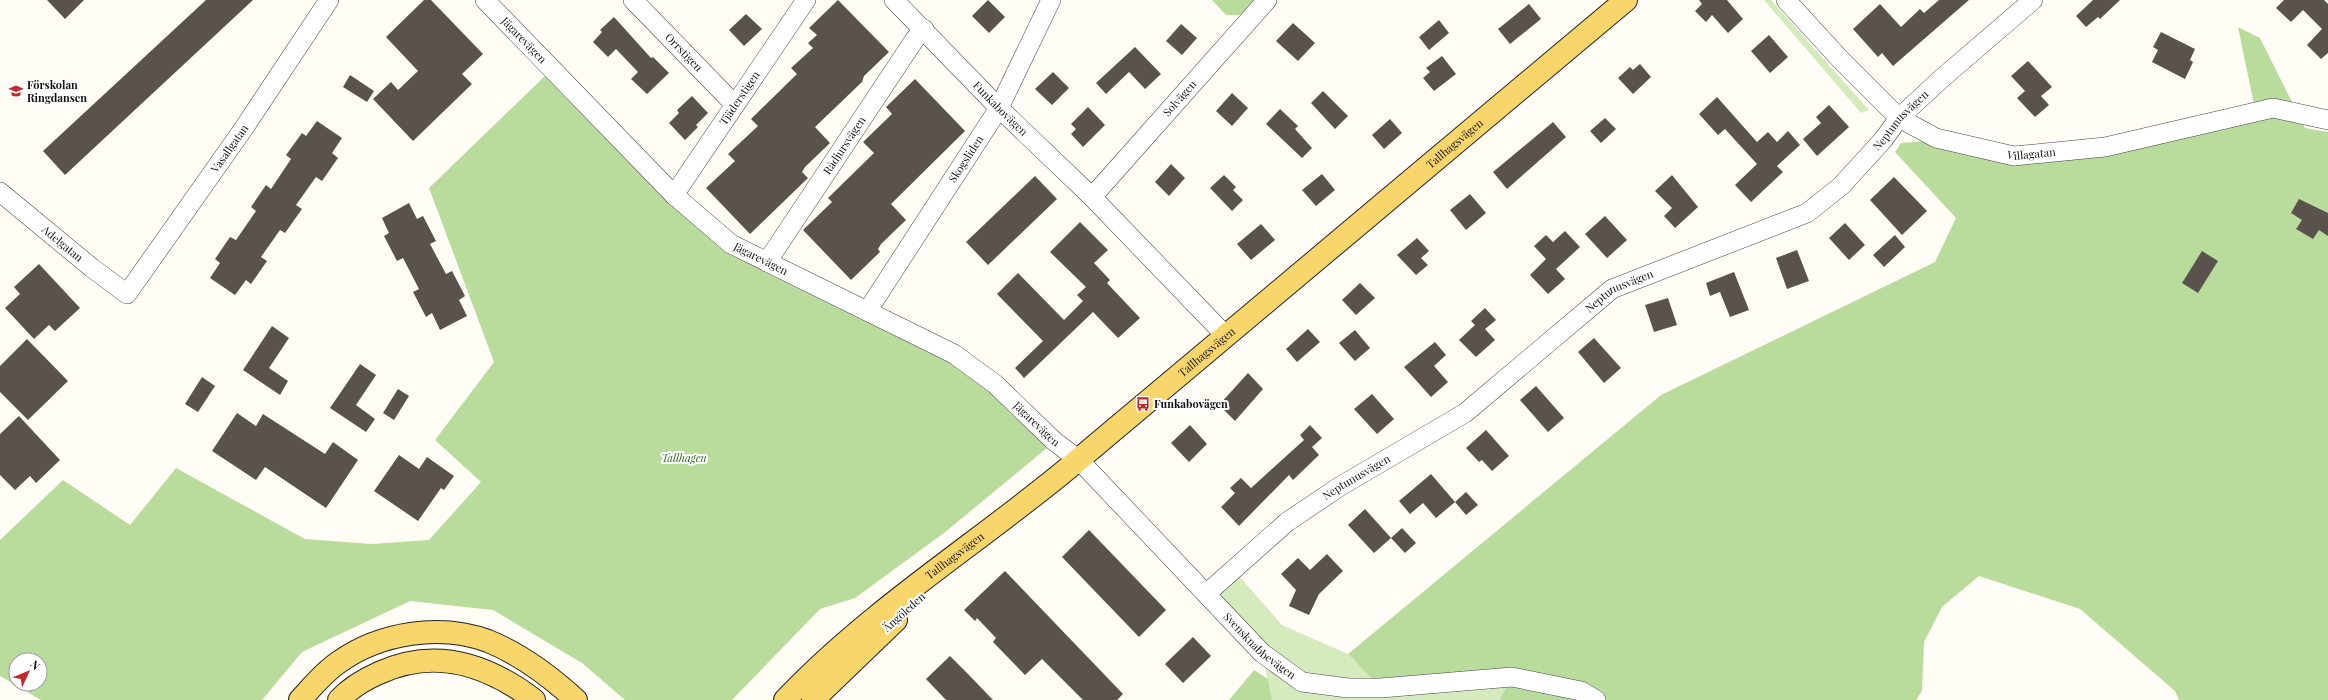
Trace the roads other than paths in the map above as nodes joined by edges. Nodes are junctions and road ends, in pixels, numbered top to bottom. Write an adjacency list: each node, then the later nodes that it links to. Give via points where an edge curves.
1 (329, 0): 20 (street, Vasallgatan, via 244,128)
2 (485, 0): 17 (street, Jägarevägen)
3 (633, 0): 12 (street, Orrstigen)
4 (806, 0): 12 (street, Tjäderstigen)
5 (894, 0): 11 (street, Funkabovägen)
6 (1051, 0): 13 (street, Skogsliden)
7 (1267, 0): 18 (street, Solvägen)
8 (1626, 0): 22 (main road, Tallhagsvägen)
9 (1786, 0): 14 (street, Villagatan)
10 (2033, 0): 14 (street, Neptunusvägen)
11 (924, 29): 13 (street, Funkabovägen); 19 (street, Rådjursvägen, via 914,39)
12 (735, 105): 17 (street, Tjäderstigen)
13 (999, 108): 18 (street, Funkabovägen); 21 (street, Skogsliden)
14 (1899, 118): 15 (street, Villagatan, via 1936,138 2014,156 2105,147 2273,108); 25 (street, Neptunusvägen, via 1883,140 1841,186 1806,213 1612,289 1465,413 1339,487 1287,522)
15 (2328, 120)
16 (0, 192): 20 (street, Adelgatan)
17 (674, 195): 19 (street, Jägarevägen, via 731,244)
18 (1092, 197): 22 (street, Funkabovägen)
19 (767, 262): 21 (street, Jägarevägen)
20 (126, 294)
21 (868, 310): 23 (street, Jägarevägen, via 954,354 995,384 1054,441)
22 (1225, 335): 23 (main road, Tallhagsvägen)
23 (1079, 460): 24 (main road, Tallhagsvägen); 25 (street, Svensknabbevägen)
24 (996, 526): 26 (main road, Ängöleden, via 870,643)
25 (1206, 594): 31 (street, Svensknabbevägen, via 1262,653 1302,682 1368,688 1512,677 1582,691)
26 (794, 697)
27 (300, 700): 30 (main road, via 338,662 359,649 407,634 432,632 487,641 499,646 537,669)
28 (339, 700): 29 (main road, via 363,680 391,667 405,662 428,660 468,664 513,685)
29 (534, 700)
30 (576, 700)
31 (1596, 700)

